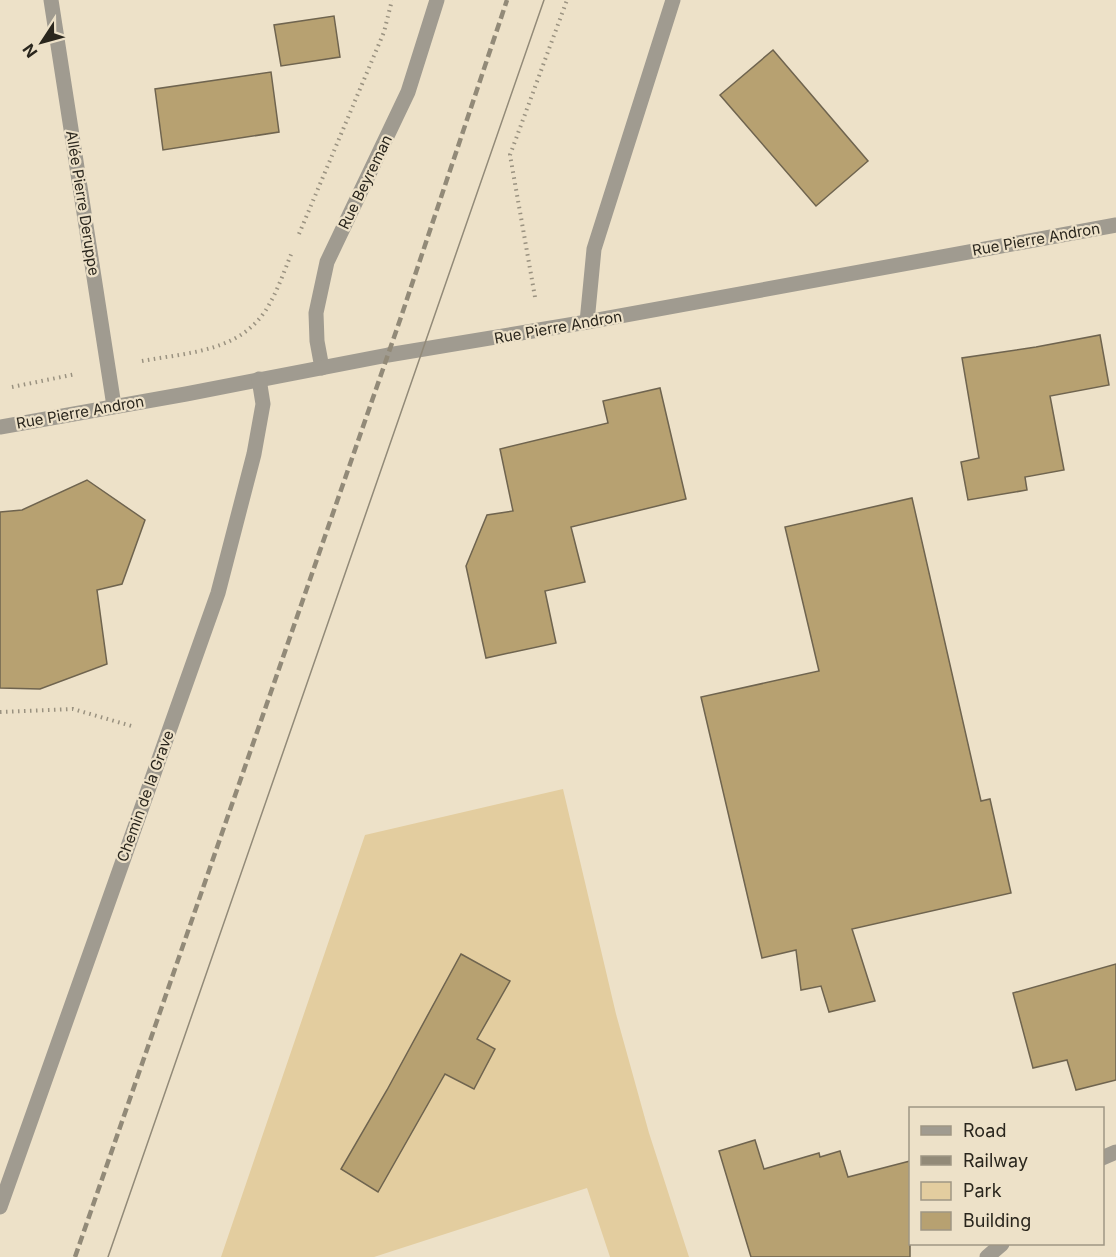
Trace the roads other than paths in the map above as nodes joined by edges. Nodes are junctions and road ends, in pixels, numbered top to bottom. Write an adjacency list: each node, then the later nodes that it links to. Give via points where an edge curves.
1 (51, 0): 8 (street, Allée Pierre Deruppe)
2 (437, 0): 6 (street, Rue Beyreman, via 408,92 327,262 316,313)
3 (673, 0): 5 (street, via 594,249)
4 (1116, 225): 5 (street, Rue Pierre Andron)
5 (587, 322): 6 (street, Rue Pierre Andron)
6 (322, 368): 7 (street, Rue Pierre Andron)
7 (259, 379): 8 (street, Rue Pierre Andron); 10 (street, Chemin de la Grave, via 263,404 254,454 218,593)
8 (114, 406): 9 (street, Rue Pierre Andron)
9 (0, 427)
10 (0, 1207)
11 (1001, 1245): 12 (street)
12 (987, 1257)

